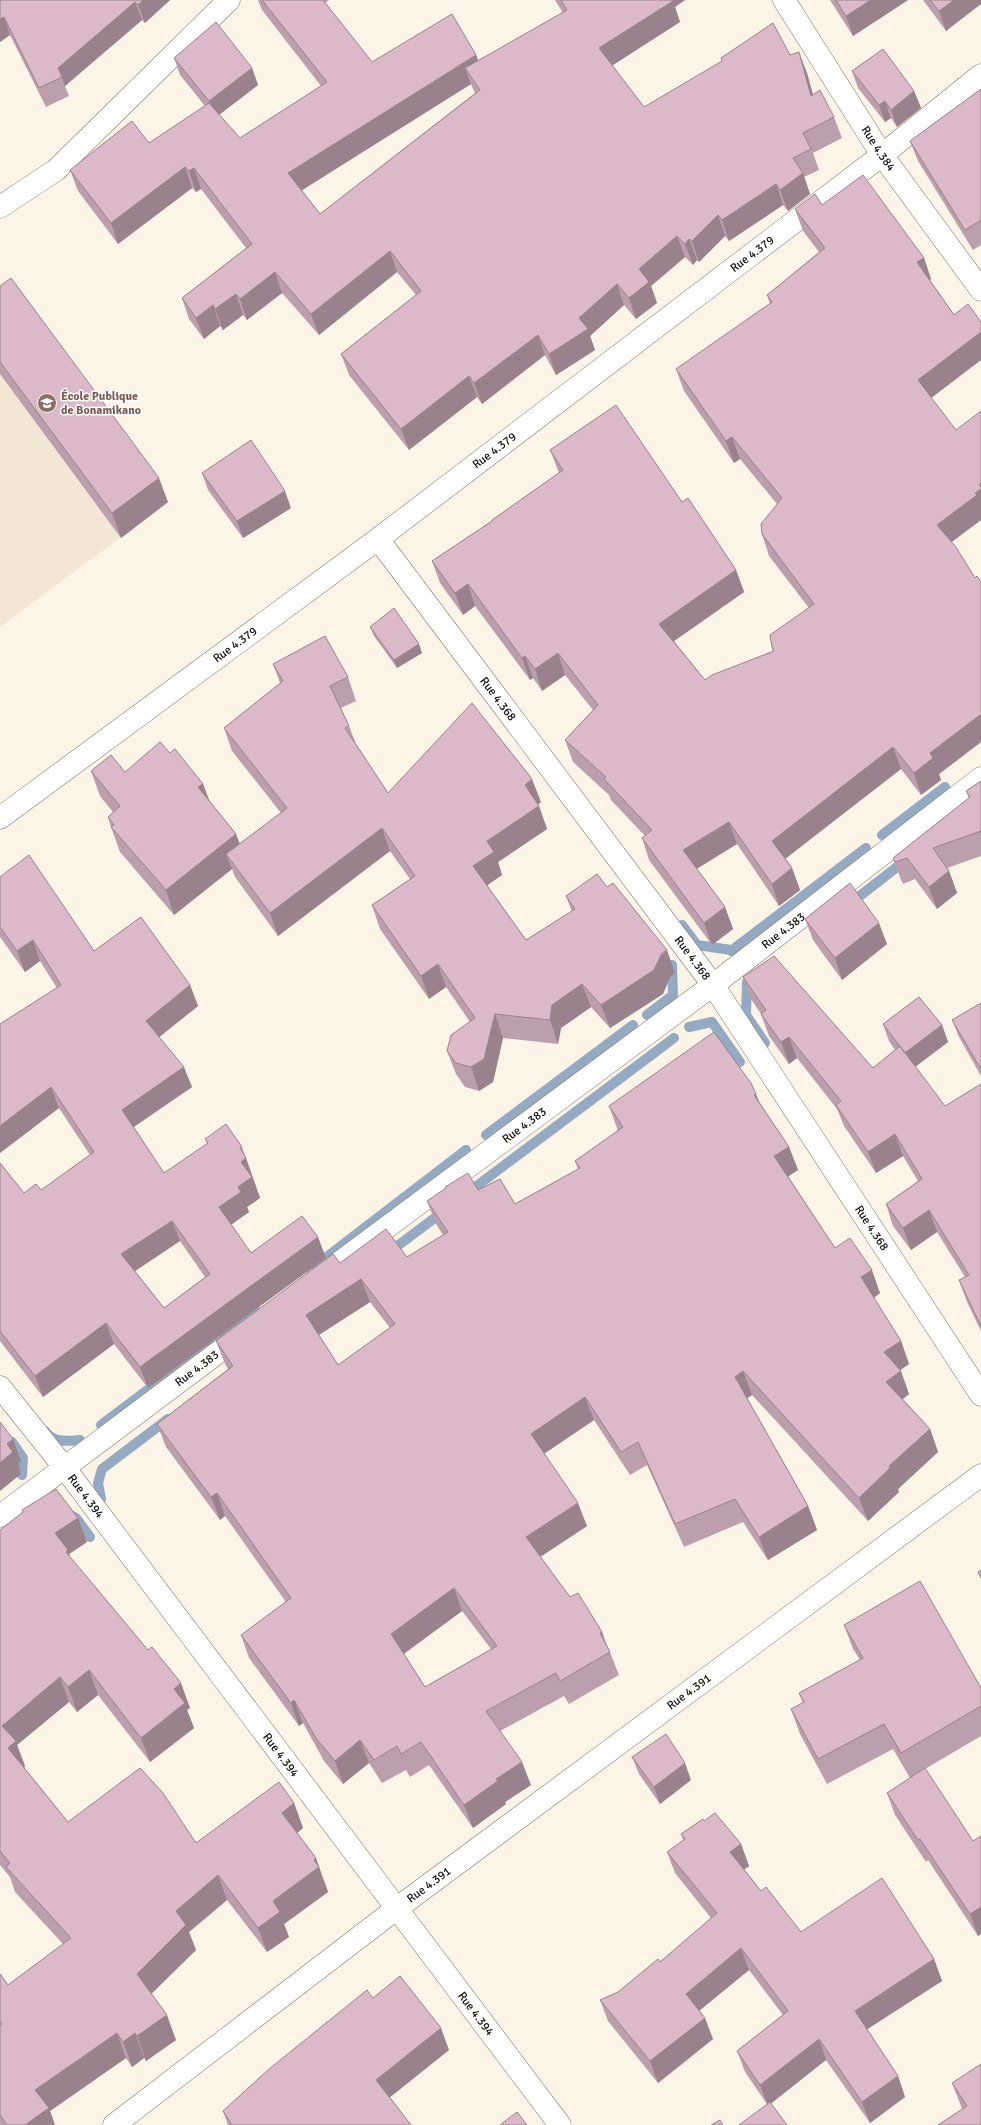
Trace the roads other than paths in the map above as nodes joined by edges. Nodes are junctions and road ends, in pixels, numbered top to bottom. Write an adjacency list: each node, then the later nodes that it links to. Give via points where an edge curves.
1 (229, 0): 5 (street, via 56,170)
2 (784, 0): 4 (street, Rue 4.384)
3 (981, 75): 4 (street, Rue 4.379)
4 (882, 155): 6 (street, Rue 4.384); 7 (street, Rue 4.379)
5 (0, 207)
6 (981, 290)
7 (378, 539): 9 (street, Rue 4.379); 10 (street, Rue 4.368)
8 (981, 778): 10 (street, Rue 4.383)
9 (0, 818)
10 (713, 985): 11 (street, Rue 4.383); 14 (street, Rue 4.368)
11 (299, 1292)
12 (261, 1321): 15 (street, Rue 4.383)
13 (0, 1387): 15 (street, Rue 4.394)
14 (981, 1395)
15 (64, 1467): 17 (street, Rue 4.383); 18 (street, Rue 4.394)
16 (981, 1475): 18 (street, Rue 4.391)
17 (0, 1516)
18 (396, 1909): 19 (street, Rue 4.391); 20 (street, Rue 4.394)
19 (114, 2125)
20 (560, 2125)

